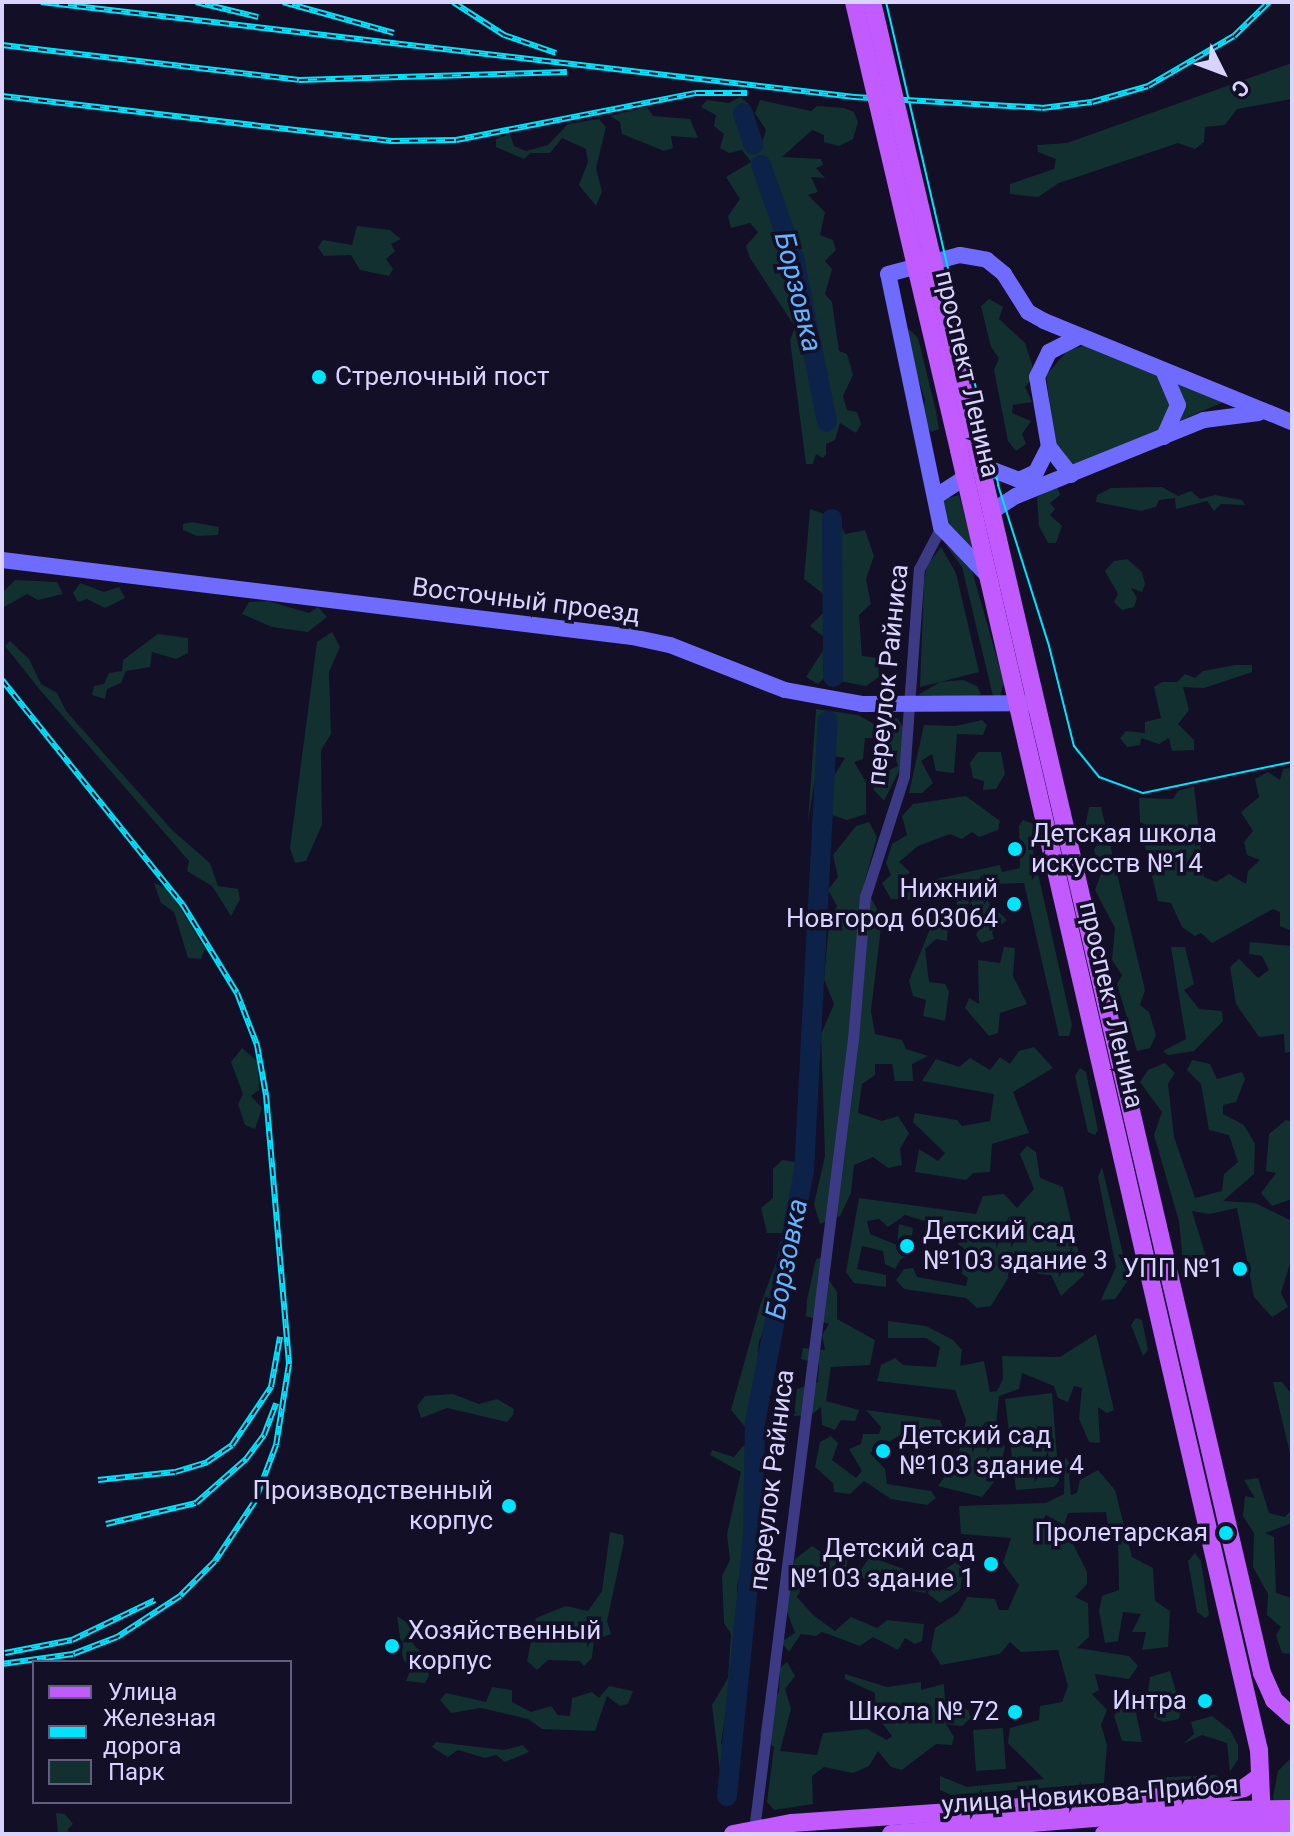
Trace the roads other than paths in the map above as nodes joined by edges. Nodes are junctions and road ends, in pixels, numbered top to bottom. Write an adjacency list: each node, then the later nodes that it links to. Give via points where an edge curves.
1 (854, 2): 9 (main road, проспект Ленина, bridge)
2 (872, 2): 9 (main road, проспект Ленина, bridge)
3 (1080, 336): 4 (main road); 8 (main road, via 1063,341 1038,366); 13 (main road, via 1028,312 1004,274 978,257 960,255 888,274)
4 (1162, 369): 5 (main road); 7 (main road, via 1178,405)
5 (1261, 413): 6 (main road); 7 (main road, via 1204,420)
6 (1292, 422)
7 (1164, 437): 11 (main road)
8 (1049, 447): 10 (main road, via 1036,472 1019,480); 11 (main road)
9 (967, 448): 10 (main road, проспект Ленина); 12 (main road, проспект Ленина)
10 (980, 465): 14 (main road, проспект Ленина)
11 (1071, 475): 14 (main road)
12 (963, 479): 13 (main road); 17 (main road, проспект Ленина)
13 (935, 497): 15 (main road)
14 (991, 512): 18 (main road, проспект Ленина)
15 (941, 527): 17 (main road); 19 (street, переулок Райниса, via 919,569)
16 (2, 560): 19 (main road, Восточный проезд, via 632,637 670,645 803,695)
17 (989, 577): 18 (main road, проспект Ленина)
18 (1027, 704): 19 (main road, Восточный проезд); 20 (main road, проспект Ленина, via 1262,1673 1274,1700); 21 (main road, проспект Ленина, via 1259,1750)
19 (910, 707): 25 (street, переулок Райниса, via 904,776 865,897 853,1039)
20 (1292, 1716)
21 (1258, 1778): 25 (main road, via 1224,1793); 29 (main road, проспект Ленина)
22 (1292, 1809): 23 (main road, улица Новикова-Прибоя, bridge)
23 (1184, 1820): 24 (main road, улица Новикова-Прибоя, bridge); 27 (main road, улица Новикова-Прибоя); 28 (main road, улица Новикова-Прибоя)
24 (1292, 1826)
25 (754, 1830): 26 (main road)
26 (733, 1834)
27 (891, 1834)
28 (1104, 1834)
29 (1264, 1834)

